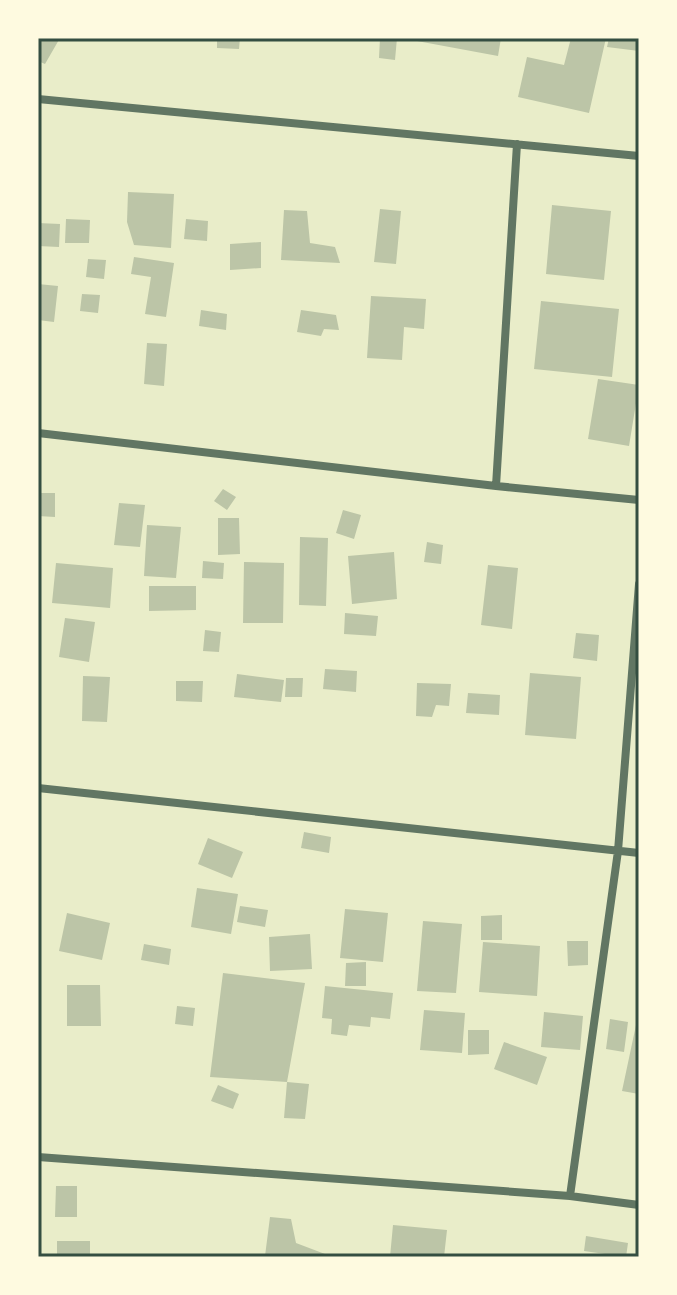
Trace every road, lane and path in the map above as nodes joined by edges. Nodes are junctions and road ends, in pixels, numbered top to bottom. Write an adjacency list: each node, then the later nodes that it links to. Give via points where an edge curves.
1 (38, 99): 2 (street)
2 (517, 144): 3 (street); 5 (street)
3 (639, 156)
4 (38, 433): 5 (street)
5 (496, 486): 6 (street)
6 (639, 500)
7 (639, 584): 9 (street)
8 (38, 788): 9 (street)
9 (618, 851): 10 (street); 12 (street)
10 (639, 853)
11 (38, 1157): 12 (street)
12 (570, 1196): 13 (street)
13 (639, 1205)

